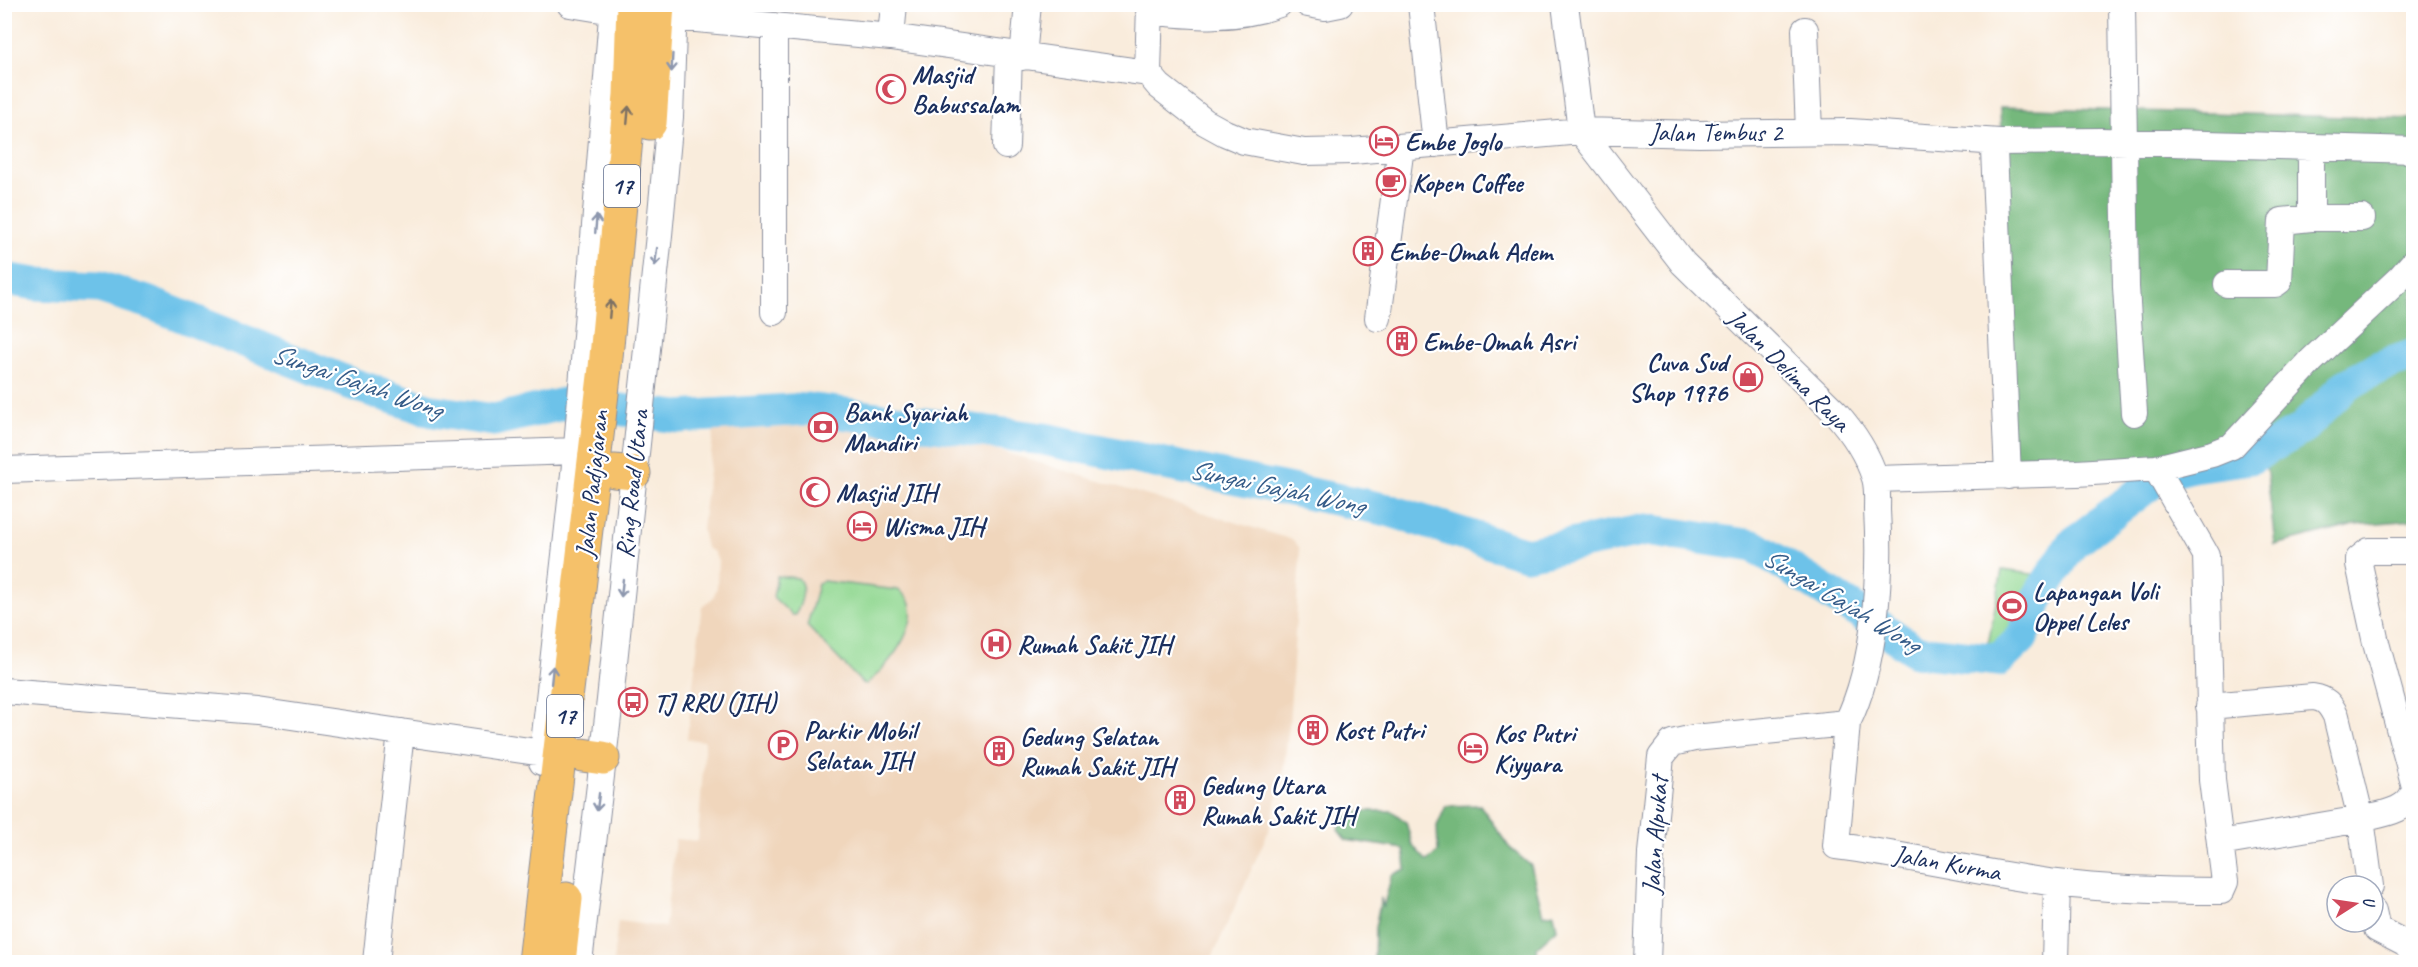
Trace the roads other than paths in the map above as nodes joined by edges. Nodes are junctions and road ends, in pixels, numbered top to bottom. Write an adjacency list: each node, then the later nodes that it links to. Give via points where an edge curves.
1 (570, 4): 10 (street)
2 (894, 4): 15 (street)
3 (1028, 4): 16 (street)
4 (1279, 4): 11 (street, via 1227,15 1175,14)
5 (1308, 4): 6 (street)
6 (1340, 4)
7 (1421, 4): 21 (street)
8 (1565, 4): 18 (street)
9 (2122, 4): 20 (street)
10 (620, 7): 33 (highway, Jalan Padjajaran / 17, one-way to 10, via 630,95)
11 (1150, 8): 17 (street)
12 (669, 9): 13 (street); 33 (highway, Jalan Padjajaran / 17, one-way to 33)
13 (774, 26): 15 (street); 31 (street)
14 (1805, 30): 19 (street)
15 (891, 37): 16 (street)
16 (1016, 56): 17 (street); 22 (street)
17 (1148, 73): 23 (street, Jalan Tembus 2, via 1205,122 1244,141 1304,152)
18 (1581, 131): 19 (street, Jalan Tembus 2); 21 (street, Jalan Tembus 2); 39 (street, Jalan Delima Raya, via 1683,263 1856,435)
19 (1809, 132): 20 (street, Jalan Tembus 2, via 2000,142)
20 (2125, 142): 24 (street, Jalan Tembus 2); 34 (street, via 2126,287)
21 (1436, 144): 23 (street, Jalan Tembus 2)
22 (1006, 146)
23 (1401, 147): 32 (street)
24 (2311, 148): 26 (street, Jalan Tembus 2); 27 (street)
25 (1994, 150): 37 (street)
26 (2414, 150)
27 (2311, 218): 28 (street); 30 (street, via 2282,221 2281,278 2277,283)
28 (2362, 218)
29 (2414, 262): 38 (street, via 2312,360 2232,446)
30 (2227, 284)
31 (774, 312)
32 (1378, 318)
33 (615, 362): 35 (highway, Jalan Padjajaran / 17)
34 (2134, 413)
35 (608, 463): 36 (street); 45 (highway, Jalan Padjajaran / 17); 45 (street, one-way to 35)
36 (4, 470)
37 (2008, 476): 38 (street); 39 (street)
38 (2161, 478): 42 (street, via 2206,555)
39 (1876, 479): 43 (street, Jalan Delima Raya, via 1880,550 1870,652)
40 (2414, 550): 46 (street, via 2369,551 2359,558 2376,643)
41 (4, 691): 44 (street, via 257,711)
42 (2210, 706): 48 (street, via 2324,699 2336,716); 49 (street, via 2212,780)
43 (1847, 723): 50 (street, Jalan Delima Raya); 60 (street, Jalan Alpukat, via 1694,738 1672,743 1660,757)
44 (401, 732): 45 (street); 55 (street)
45 (572, 756): 56 (street); 57 (highway, Jalan Padjajaran / 17); 58 (highway, Jalan Padjajaran / 17); 59 (street, one-way to 59)
46 (2414, 783)
47 (2414, 791): 48 (street, via 2409,802 2400,808)
48 (2361, 819): 49 (street); 51 (street)
49 (2220, 843): 52 (street, Jalan Kurma, via 2225,882 2221,891)
50 (1836, 846): 52 (street, Jalan Kurma)
51 (2368, 874)
52 (2057, 883): 61 (street)
53 (2385, 933): 54 (street, via 2406,944)
54 (2414, 955)
55 (376, 963)
56 (522, 963)
57 (536, 963)
58 (559, 963)
59 (579, 963)
60 (1647, 963)
61 (2055, 963)

